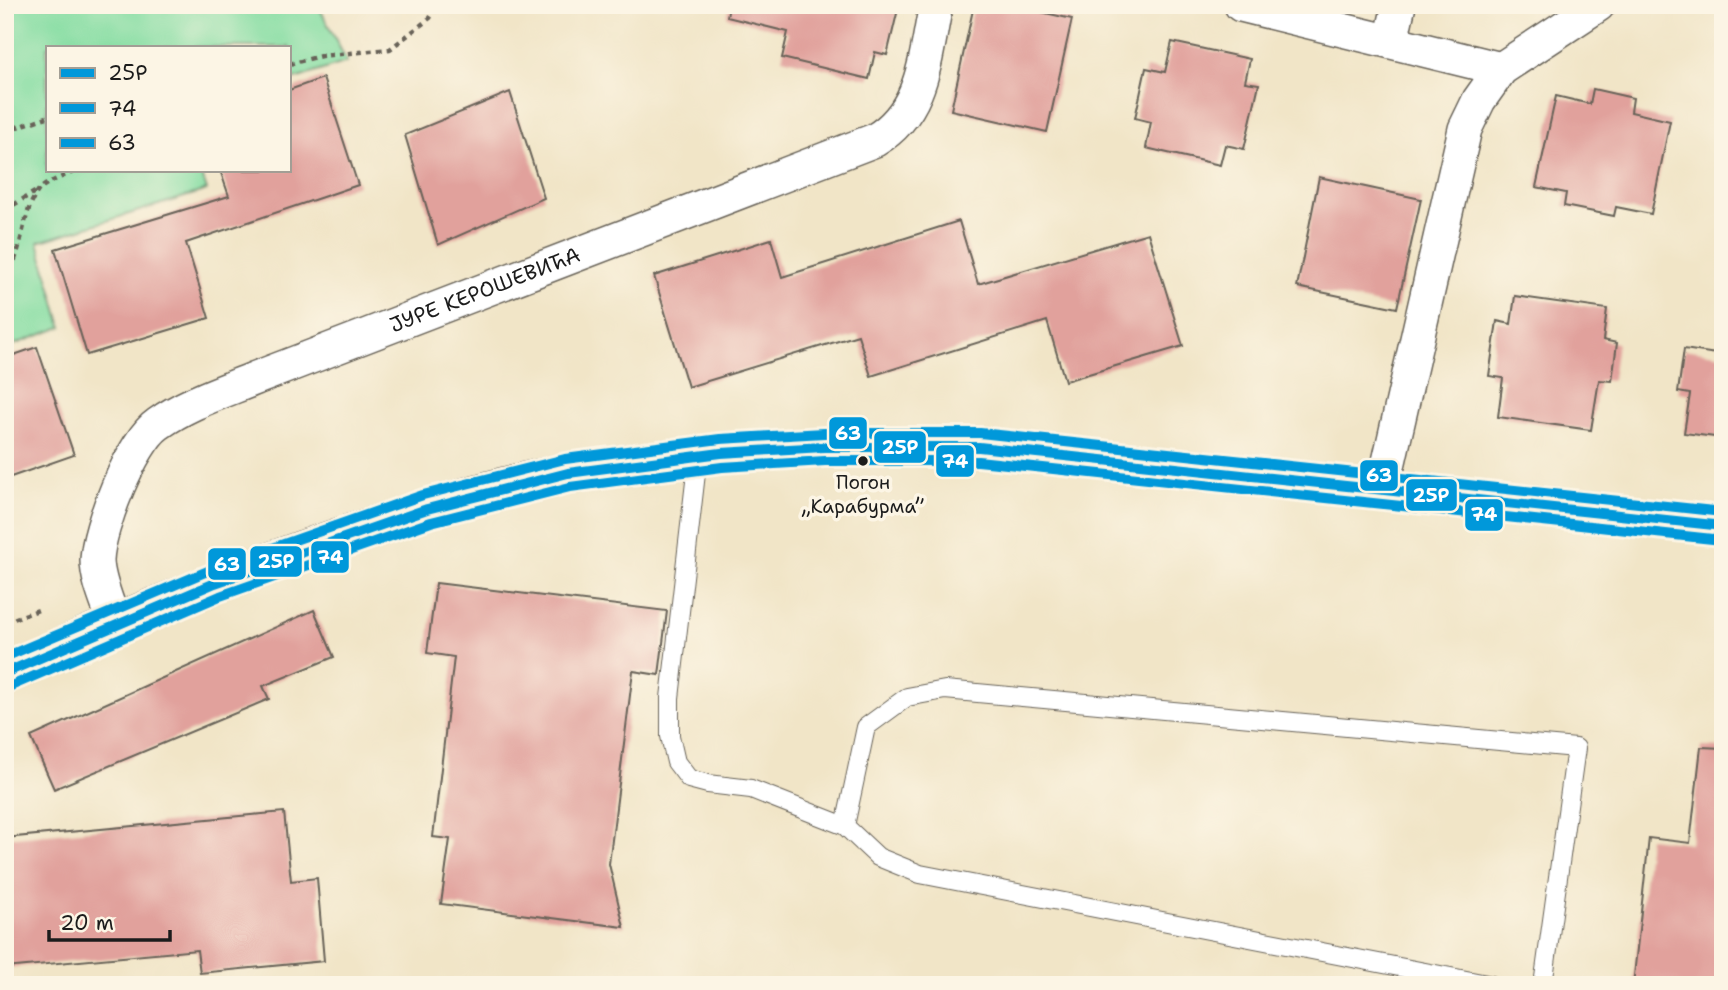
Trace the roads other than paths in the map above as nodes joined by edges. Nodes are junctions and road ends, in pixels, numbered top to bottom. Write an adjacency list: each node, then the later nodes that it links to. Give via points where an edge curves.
1 (936, 5): 10 (street, ЈУРЕ КЕРОШЕВИЋА, via 912,103 903,119 875,140 256,378 187,406 155,426 134,456 99,539 97,562)
2 (1241, 5): 5 (street)
3 (1399, 5): 5 (street)
4 (1598, 5): 6 (street)
5 (1391, 41): 6 (street)
6 (1501, 69): 8 (street, via 1465,129)
7 (698, 456): 8 (main road, via 891,445 979,447); 10 (main road, via 567,474 424,508); 12 (lane, via 670,698 670,736 676,762 689,779 751,789)
8 (1383, 488): 9 (main road)
9 (1723, 526)
10 (114, 622): 11 (main road)
11 (5, 673)
12 (845, 826): 13 (lane, via 878,857 920,874); 14 (lane, via 866,727 907,697 945,690 1576,748)
13 (1492, 985)
14 (1543, 985)

